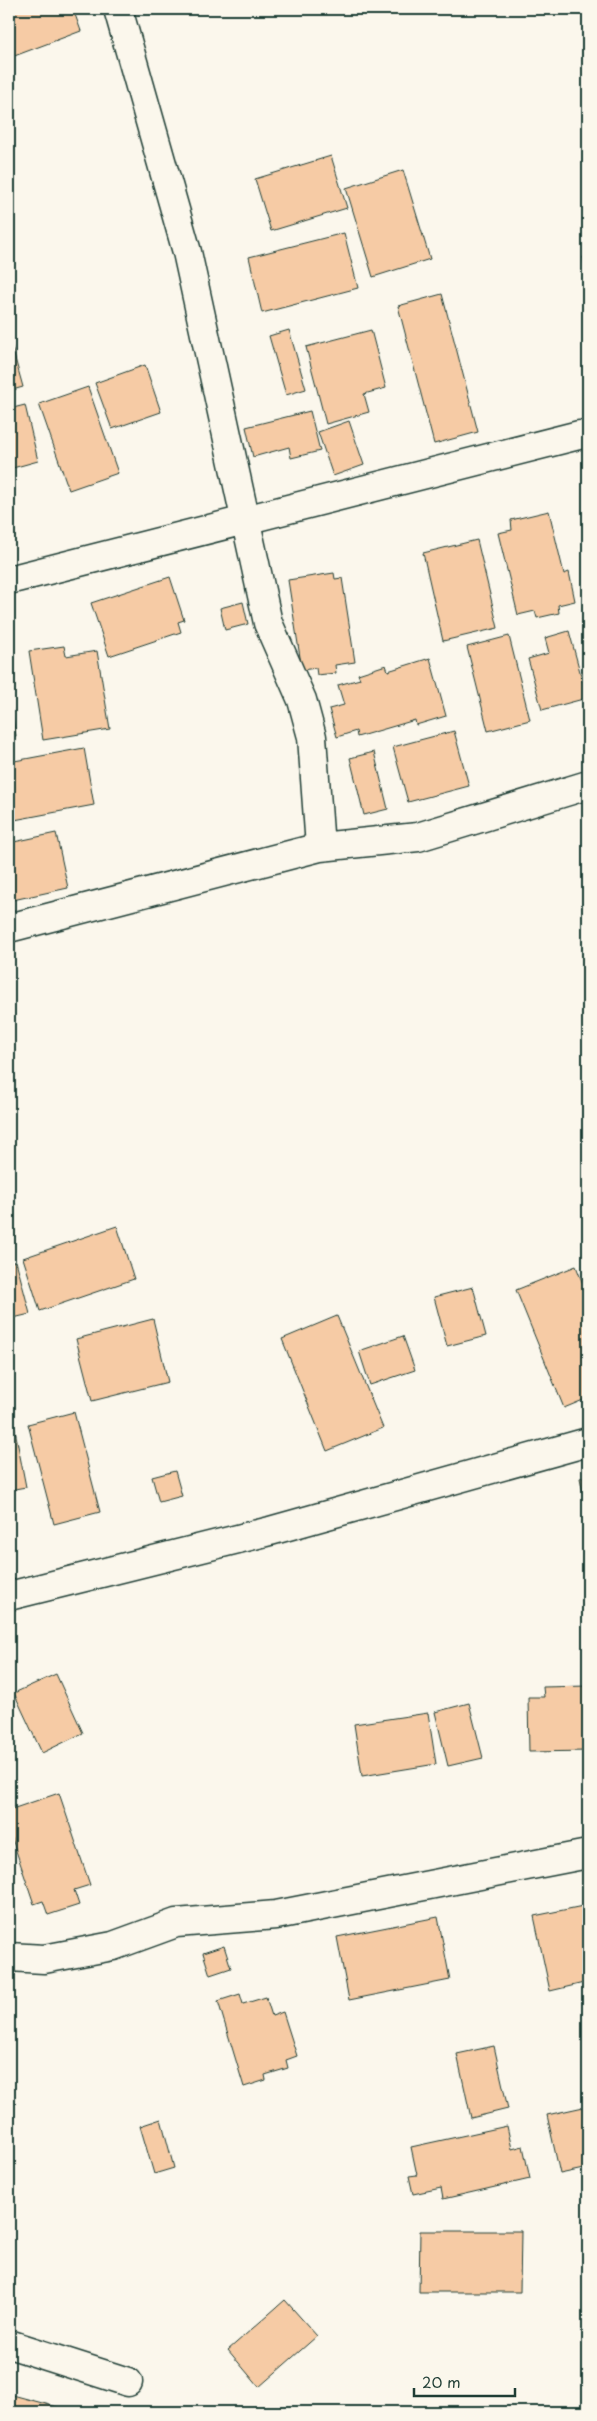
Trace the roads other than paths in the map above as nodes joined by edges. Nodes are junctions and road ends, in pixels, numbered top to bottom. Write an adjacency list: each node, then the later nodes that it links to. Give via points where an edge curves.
1 (118, 9): 3 (street, via 187,252)
2 (580, 436): 3 (street)
3 (244, 520): 4 (street); 6 (street, via 268,623 302,700 312,737)
4 (9, 580)
5 (588, 785): 6 (street, via 418,837)
6 (320, 847): 7 (street)
7 (9, 928)
8 (588, 1442): 9 (street, via 270,1531)
9 (9, 1596)
10 (588, 1854): 11 (street, via 276,1915 176,1923 113,1946 44,1959)
11 (9, 1956)
12 (9, 2344): 13 (street)
13 (128, 2382)

